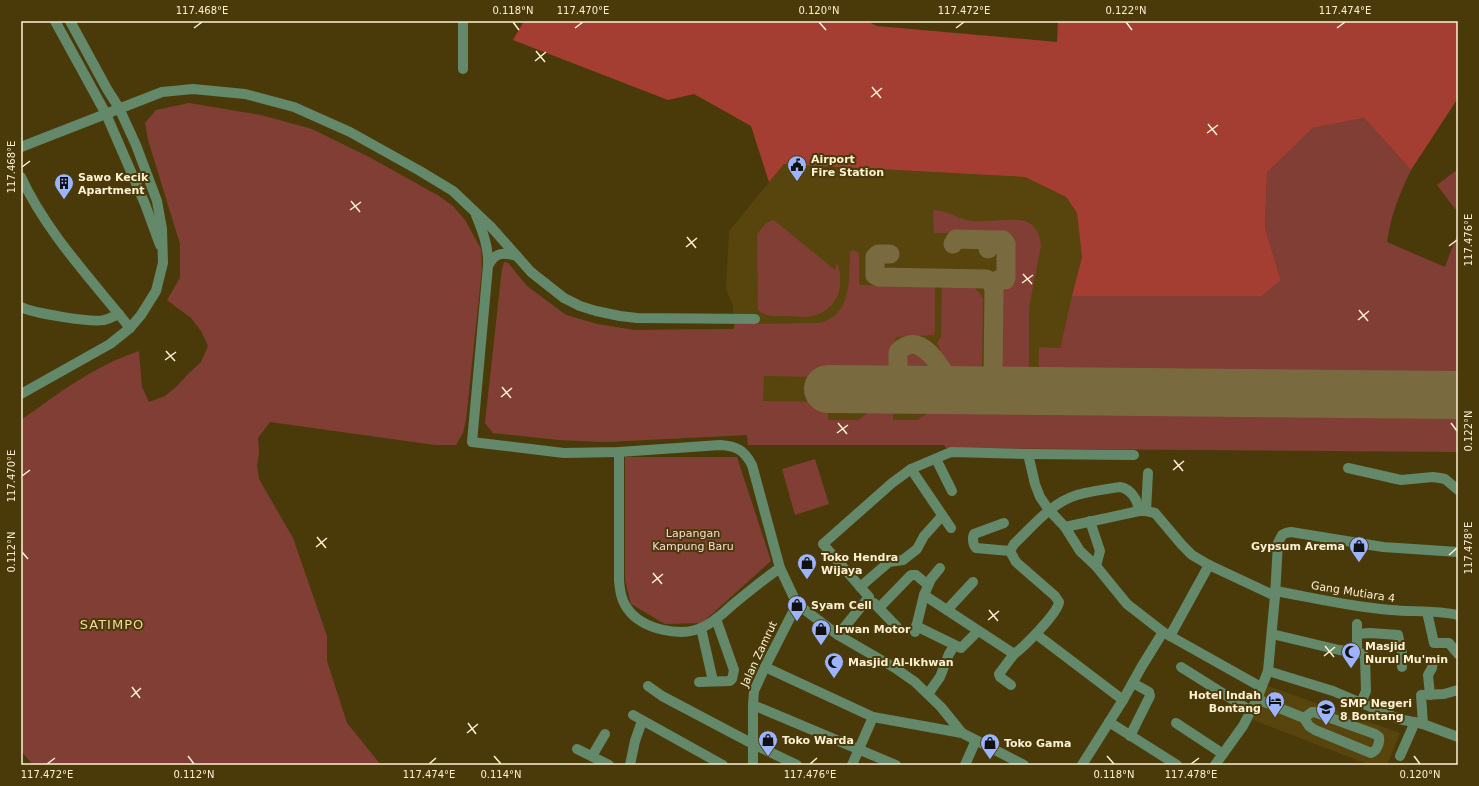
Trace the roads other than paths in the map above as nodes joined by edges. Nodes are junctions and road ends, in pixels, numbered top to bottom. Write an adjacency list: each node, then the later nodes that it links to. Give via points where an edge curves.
1 (55, 21): 6 (street)
2 (70, 21): 5 (street)
3 (463, 21): 4 (street)
4 (464, 69)
5 (119, 108): 6 (street); 9 (street, via 162,92 193,89 245,94 294,107 350,132 420,171 453,191); 10 (street, via 157,201 162,229)
6 (106, 114): 7 (street); 10 (street)
7 (21, 147)
8 (21, 177): 14 (street, via 54,233)
9 (474, 210): 11 (street); 12 (street, via 485,239)
10 (162, 250): 16 (street, via 163,263 156,291)
11 (517, 256): 12 (street, via 498,254); 15 (street, via 531,272 564,298 591,309 638,318)
12 (488, 266): 18 (street, via 472,442 564,453)
13 (21, 307): 14 (street, via 35,312 88,320 104,320)
14 (119, 314): 16 (street)
15 (755, 319)
16 (130, 328): 17 (street, via 110,344)
17 (21, 394)
18 (619, 452): 39 (street, via 720,445 740,450 752,465); 55 (street, via 619,581 626,607 640,621 652,627 672,631)
19 (1028, 454): 20 (street); 21 (street, via 951,452); 27 (street, via 1037,492)
20 (1134, 455)
21 (936, 459): 23 (street); 26 (street)
22 (1348, 468): 25 (street, via 1401,480 1440,478)
23 (911, 469): 29 (street); 44 (street, via 823,544)
24 (1148, 473): 28 (street)
25 (1458, 490)
26 (952, 491)
27 (1049, 510): 28 (street, via 1078,495 1120,487 1131,492); 32 (street); 34 (street)
28 (1142, 511): 30 (street); 37 (street, Gang Mutiara 4, via 1155,513 1187,551)
29 (942, 516): 33 (street); 36 (street)
30 (1090, 521): 32 (street); 38 (street, via 1100,551)
31 (1004, 523): 34 (street, via 974,534 974,546)
32 (1065, 527): 38 (street, via 1080,551)
33 (950, 528)
34 (1010, 551): 57 (street, via 1016,562 1059,602 1057,609)
35 (1458, 552): 45 (street, via 1383,547 1286,533 1278,543)
36 (906, 558): 41 (street); 44 (street, via 889,562)
37 (1209, 565): 45 (street, Gang Mutiara 4); 58 (street)
38 (1096, 566): 58 (street, via 1127,604)
39 (780, 568): 48 (street); 53 (street)
40 (940, 568): 43 (street)
41 (912, 574): 43 (street); 49 (street)
42 (973, 582): 50 (street)
43 (928, 585): 46 (street)
44 (860, 587): 47 (street)
45 (1276, 593): 51 (street, Gang Mutiara 4, via 1368,608); 59 (street)
46 (924, 595): 50 (street); 61 (street, via 915,629)
47 (869, 597): 49 (street); 60 (street)
48 (797, 604): 60 (street); 66 (street, Jalan Zamrut)
49 (879, 608): 54 (street)
50 (947, 610): 56 (street)
51 (1427, 612): 52 (street, Gang Mutiara 4); 64 (street, via 1434,643 1449,643)
52 (1458, 615)
53 (716, 619): 55 (street); 70 (street, via 734,672 730,681)
54 (897, 627)
55 (701, 628): 70 (street)
56 (978, 631): 61 (street, via 961,648); 63 (street)
57 (1036, 634): 63 (street); 80 (street)
58 (1167, 634): 72 (street); 75 (street)
59 (1272, 634): 62 (street); 69 (street)
60 (838, 635): 77 (street, via 895,668)
61 (954, 646): 77 (street, via 940,677)
62 (1357, 652): 68 (street, via 1357,629 1370,633 1398,635); 81 (street, via 1364,656 1365,665 1366,691)
63 (1014, 654): 73 (street, via 999,674)
64 (1458, 654)
65 (1433, 660): 78 (street, via 1428,674)
66 (765, 667): 82 (street, Jalan Zamrut, via 756,686); 85 (street)
67 (1181, 667): 83 (street)
68 (1402, 667)
69 (1268, 671): 75 (street); 81 (street, via 1333,691)
70 (712, 681): 71 (street)
71 (699, 682)
72 (1133, 683): 80 (street); 93 (street, via 1147,690 1150,696)
73 (1011, 685)
74 (648, 686): 96 (street)
75 (1261, 687): 79 (street)
76 (1458, 690): 78 (street)
77 (928, 694): 91 (street)
78 (1430, 694): 90 (street, via 1421,696)
79 (1257, 699): 83 (street); 86 (street)
80 (1123, 700): 88 (street)
81 (1360, 703): 90 (street)
82 (753, 705): 96 (street, Jalan Zamrut); 98 (street)
83 (1251, 711): 99 (street)
84 (633, 715): 87 (street)
85 (873, 717): 91 (street); 98 (street)
86 (1304, 718): 86 (street, via 1314,712 1375,734 1379,737 1377,748 1371,753 1315,730)
87 (642, 720): 103 (street); 104 (street)
88 (1109, 722): 93 (street); 111 (street)
89 (1176, 723): 99 (street)
90 (1419, 724): 94 (street); 101 (street)
91 (962, 733): 95 (street)
92 (605, 734): 100 (street)
93 (1130, 736): 112 (street)
94 (1458, 738)
95 (976, 740): 109 (street); 110 (street)
96 (753, 744): 105 (street, Jalan Zamrut); 106 (street)
97 (577, 749): 100 (street)
98 (858, 749): 107 (street); 108 (street)
99 (1223, 754): 113 (street)
100 (592, 756): 102 (street)
101 (1400, 756)
102 (609, 765)
103 (630, 765)
104 (723, 765)
105 (753, 765)
106 (797, 765)
107 (852, 765)
108 (896, 765)
109 (965, 765)
110 (1024, 765)
111 (1082, 765)
112 (1177, 765)
113 (1215, 765)

